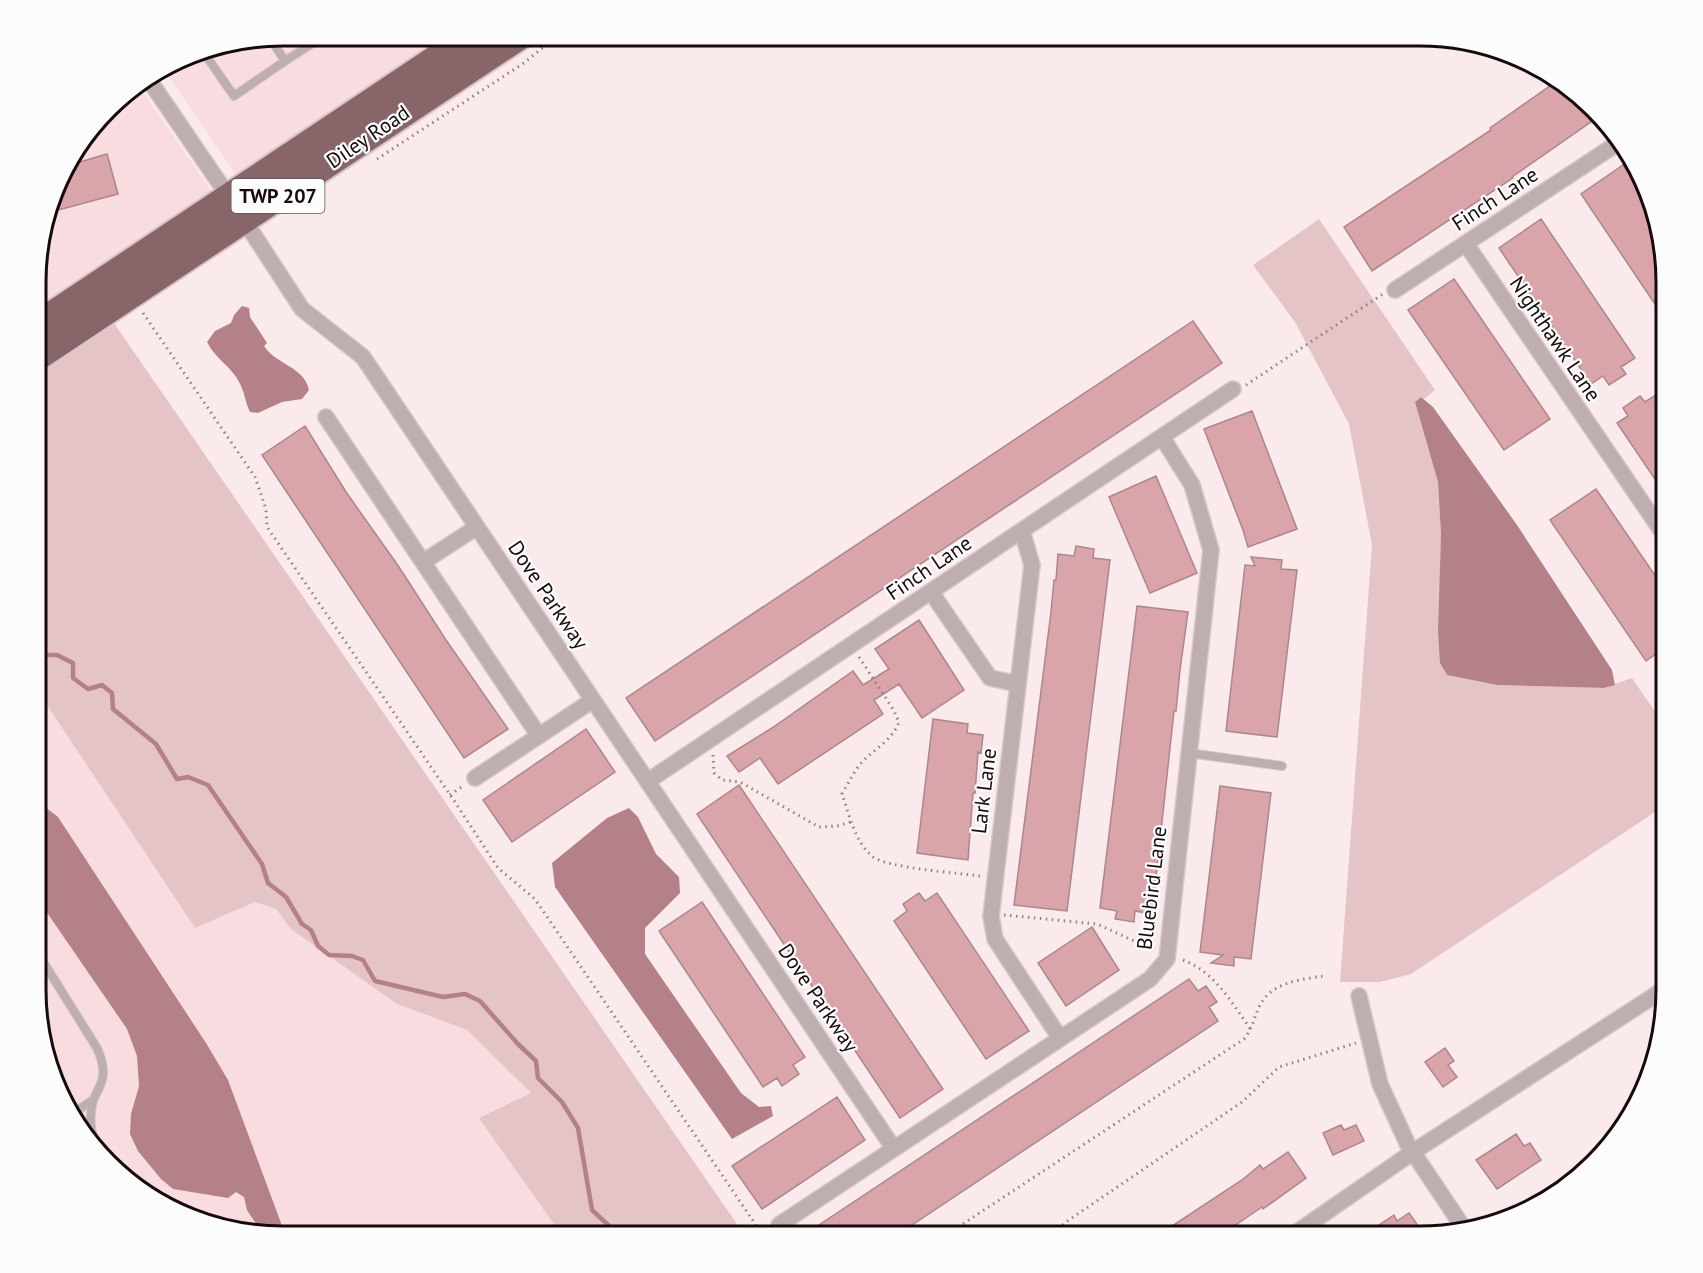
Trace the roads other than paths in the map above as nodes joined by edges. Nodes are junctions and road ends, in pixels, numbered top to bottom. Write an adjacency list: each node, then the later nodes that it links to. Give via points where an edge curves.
1 (275, 46): 6 (lane)
2 (309, 46): 6 (lane)
3 (457, 46): 9 (highway, Diley Road / TWP 207)
4 (503, 46): 9 (highway, Diley Road / TWP 207)
5 (208, 59): 6 (lane, via 234,96)
6 (285, 62)
7 (152, 85): 9 (street, Dove Parkway)
8 (1613, 146): 10 (street, Finch Lane)
9 (237, 208): 12 (highway, Diley Road / TWP 207); 13 (highway, Diley Road / TWP 207); 18 (street, Dove Parkway, via 302,309 363,357)
10 (1466, 244): 11 (street, Finch Lane); 17 (street, Nighthawk Lane)
11 (1395, 291)
12 (46, 320)
13 (46, 350)
14 (1233, 389): 16 (street, Finch Lane)
15 (326, 417): 20 (street)
16 (1162, 437): 19 (street, Finch Lane); 25 (street, Bluebird Lane, via 1192,485 1211,550)
17 (1656, 523)
18 (477, 527): 20 (street); 23 (street, Dove Parkway)
19 (1022, 531): 21 (street, Finch Lane); 22 (street, Lark Lane, via 1032,565)
20 (423, 562): 24 (street)
21 (931, 592): 22 (street, via 990,678); 28 (street, Finch Lane)
22 (1018, 684): 32 (street, Lark Lane, via 991,914 994,939)
23 (593, 700): 24 (street); 28 (street, Dove Parkway)
24 (539, 736): 27 (street)
25 (1189, 753): 26 (lane); 32 (street, Bluebird Lane, via 1167,959 1149,979)
26 (1282, 766)
27 (475, 778)
28 (648, 782): 36 (street, Dove Parkway)
29 (46, 966): 33 (lane, via 98,1048 103,1074)
30 (1656, 994): 37 (street)
31 (1359, 996): 37 (street, via 1380,1084)
32 (1060, 1038): 36 (street, Bluebird Lane)
33 (93, 1100): 34 (lane); 35 (lane)
34 (79, 1109)
35 (90, 1127)
36 (894, 1149): 39 (street, Bluebird Lane)
37 (1413, 1152): 38 (street); 40 (street)
38 (1460, 1223)
39 (779, 1225)
40 (1306, 1226)

